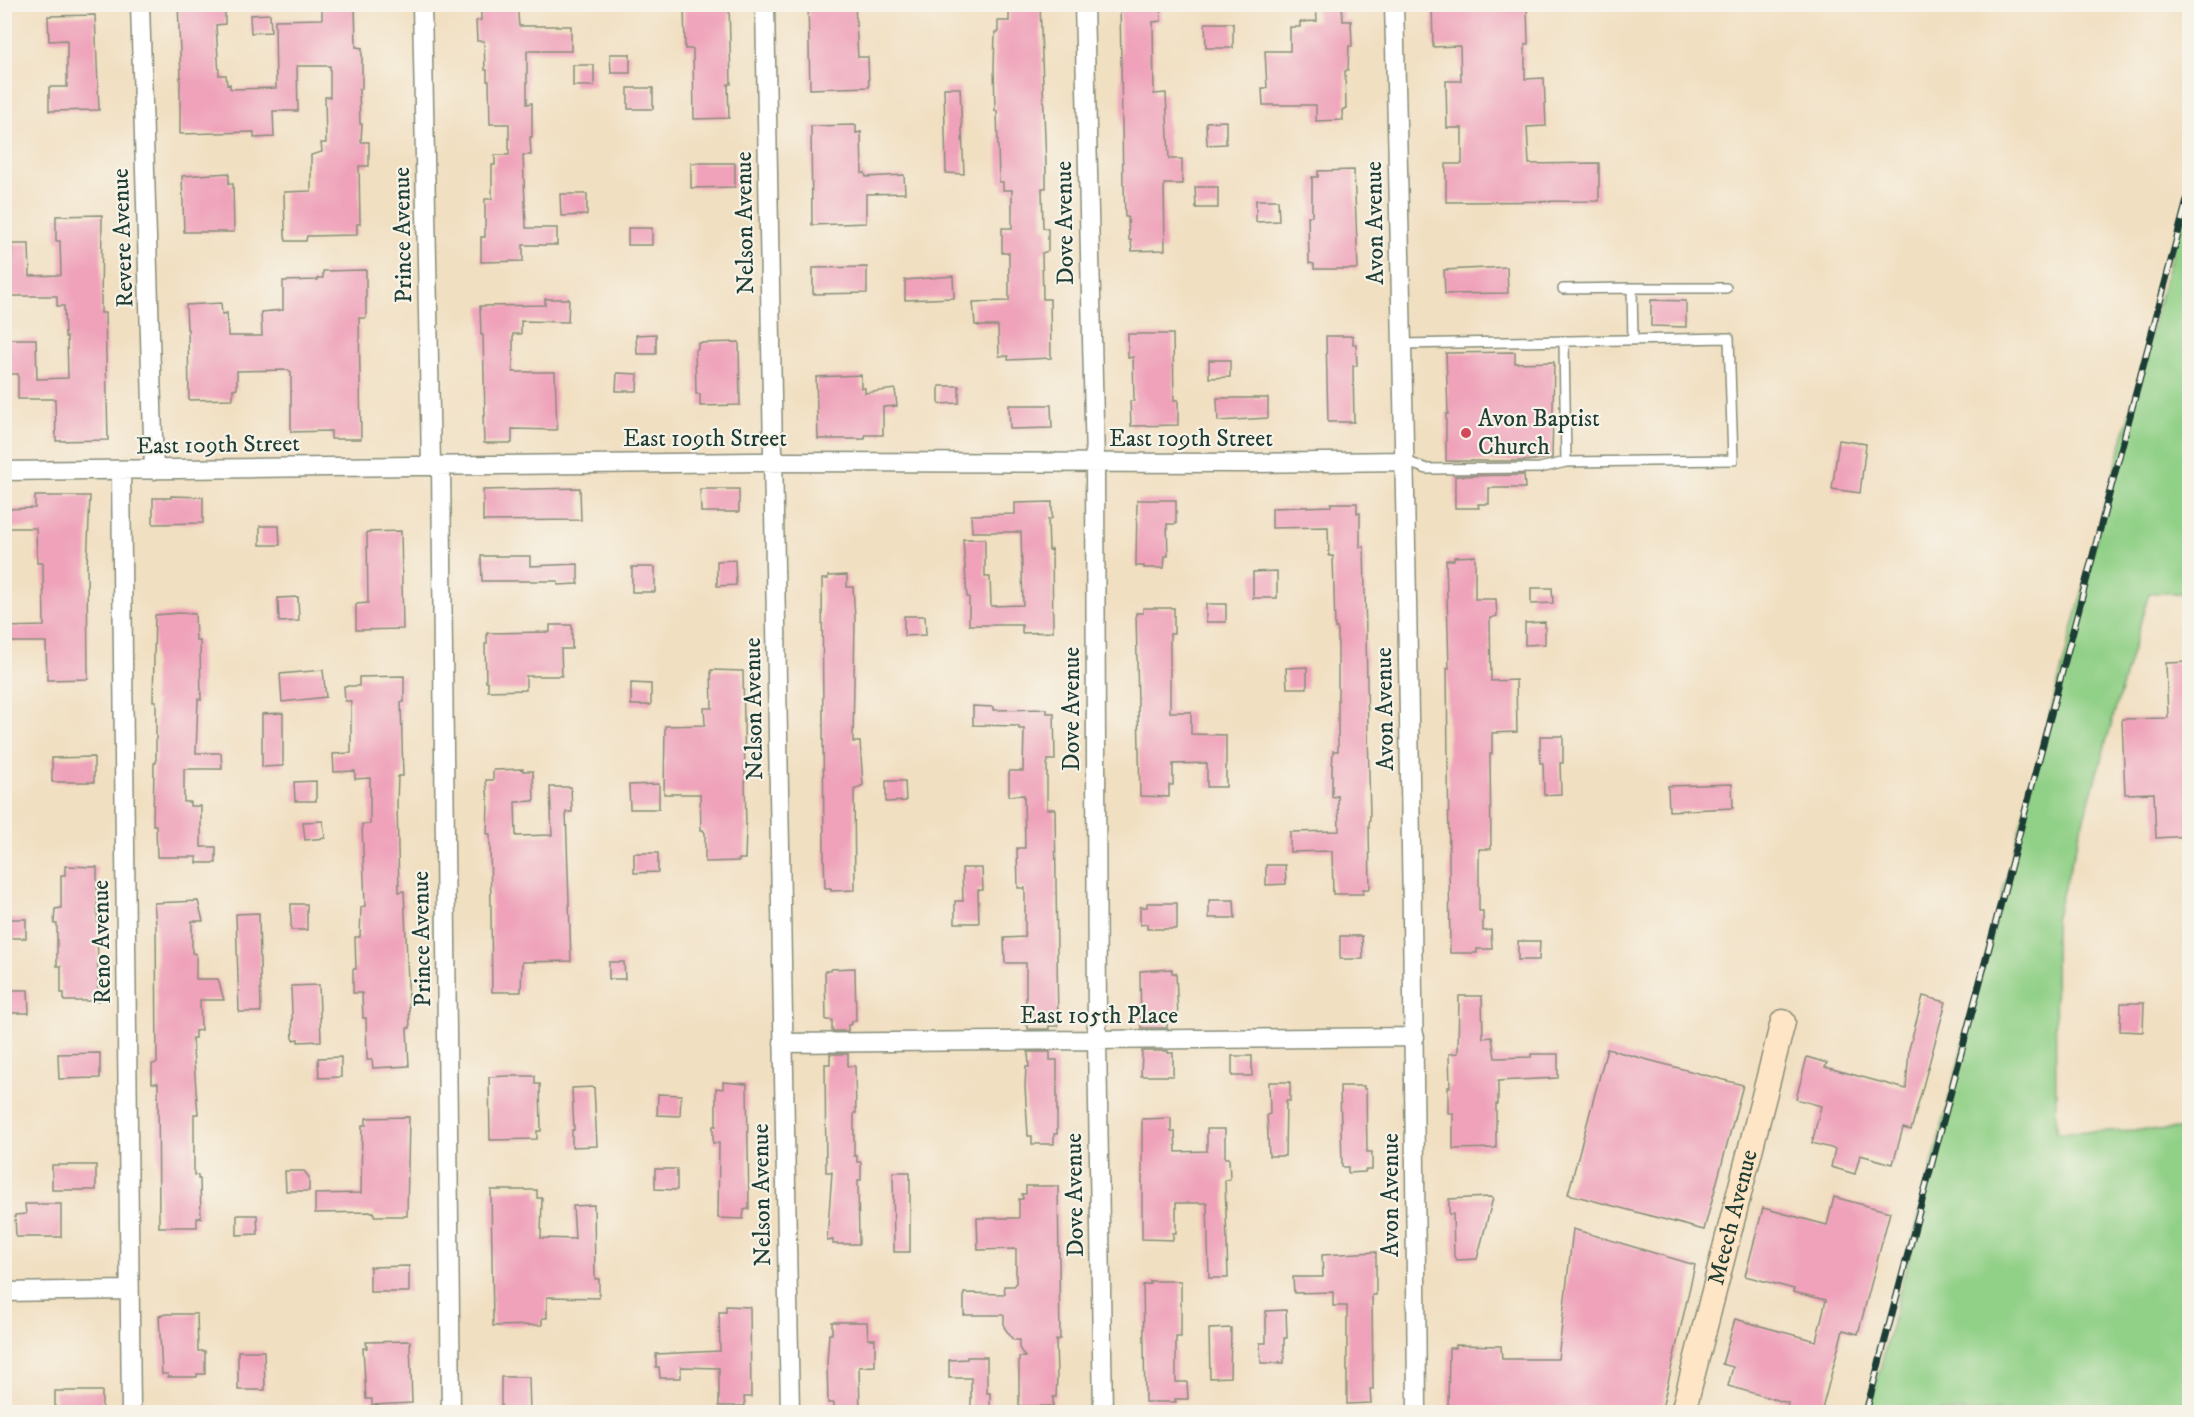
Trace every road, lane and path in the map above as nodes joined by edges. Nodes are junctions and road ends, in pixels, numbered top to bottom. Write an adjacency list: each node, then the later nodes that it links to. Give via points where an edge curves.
1 (140, 4): 18 (street, Revere Avenue)
2 (422, 4): 16 (street, Prince Avenue)
3 (765, 4): 13 (street, Nelson Avenue)
4 (1084, 4): 15 (street, Dove Avenue)
5 (1394, 4): 11 (street, Avon Avenue)
6 (1632, 288): 7 (lane); 8 (lane); 9 (lane)
7 (1726, 288)
8 (1563, 289)
9 (1632, 340): 10 (lane); 14 (lane, via 1729,338 1733,460)
10 (1564, 341): 11 (lane); 14 (lane)
11 (1402, 344): 12 (street, Avon Avenue)
12 (1405, 460): 14 (lane, via 1426,469 1540,468); 15 (street, East 109th Street); 21 (street, Avon Avenue)
13 (773, 462): 15 (street, East 109th Street); 16 (street, East 109th Street); 23 (street, Nelson Avenue)
14 (1566, 462)
15 (1095, 463): 22 (street, Dove Avenue)
16 (436, 465): 18 (street, East 109th Street); 27 (street, Prince Avenue)
17 (121, 470): 18 (street, East 109th Street); 19 (street, East 109th Street); 24 (street, Reno Avenue)
18 (154, 470)
19 (4, 471)
20 (1783, 1022): 31 (street, Meech Avenue)
21 (1415, 1037): 22 (street, East 105th Place); 30 (street, Avon Avenue)
22 (1097, 1040): 23 (street, East 105th Place); 29 (street, Dove Avenue)
23 (783, 1042): 28 (street, Nelson Avenue)
24 (129, 1290): 25 (street); 26 (street, Reno Avenue)
25 (4, 1292)
26 (131, 1413)
27 (452, 1413)
28 (790, 1413)
29 (1103, 1413)
30 (1417, 1413)
31 (1683, 1413)

